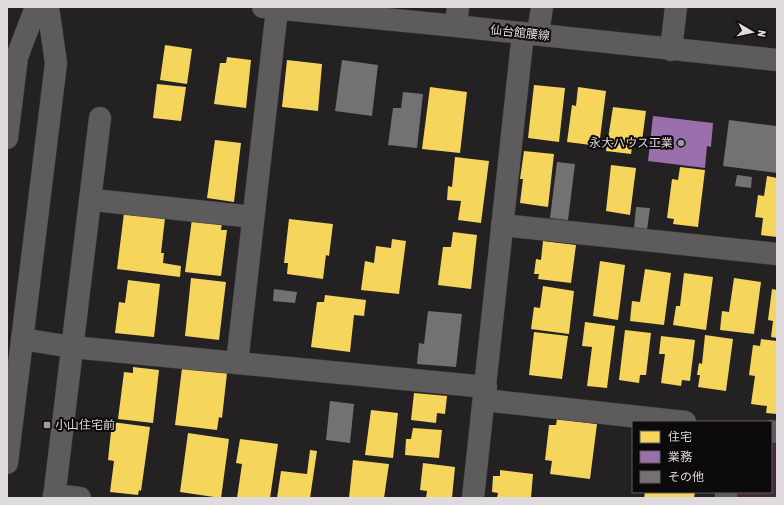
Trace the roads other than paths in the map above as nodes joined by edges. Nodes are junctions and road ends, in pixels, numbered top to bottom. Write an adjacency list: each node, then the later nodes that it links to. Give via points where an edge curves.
1 (36, 7): 12 (street, via 17,57)
2 (48, 7): 17 (street, via 56,63)
3 (542, 7): 8 (street)
4 (676, 7): 9 (street)
5 (270, 8): 6 (street, 仙台館腰線); 14 (street)
6 (303, 9): 7 (street, 仙台館腰線)
7 (457, 16): 8 (street, 仙台館腰線)
8 (531, 34): 9 (street, 仙台館腰線); 15 (street)
9 (671, 50): 10 (street, 仙台館腰線)
10 (777, 60)
11 (100, 118): 18 (street)
12 (7, 138)
13 (103, 201): 14 (street)
14 (253, 217): 19 (street)
15 (502, 225): 16 (street); 20 (street)
16 (777, 254)
17 (22, 340): 18 (street); 22 (street)
18 (72, 346): 19 (street); 23 (street)
19 (237, 363): 20 (street)
20 (485, 393): 21 (street); 25 (street)
21 (678, 421)
22 (7, 463)
23 (54, 496): 24 (street)
24 (80, 498)
25 (473, 498)

